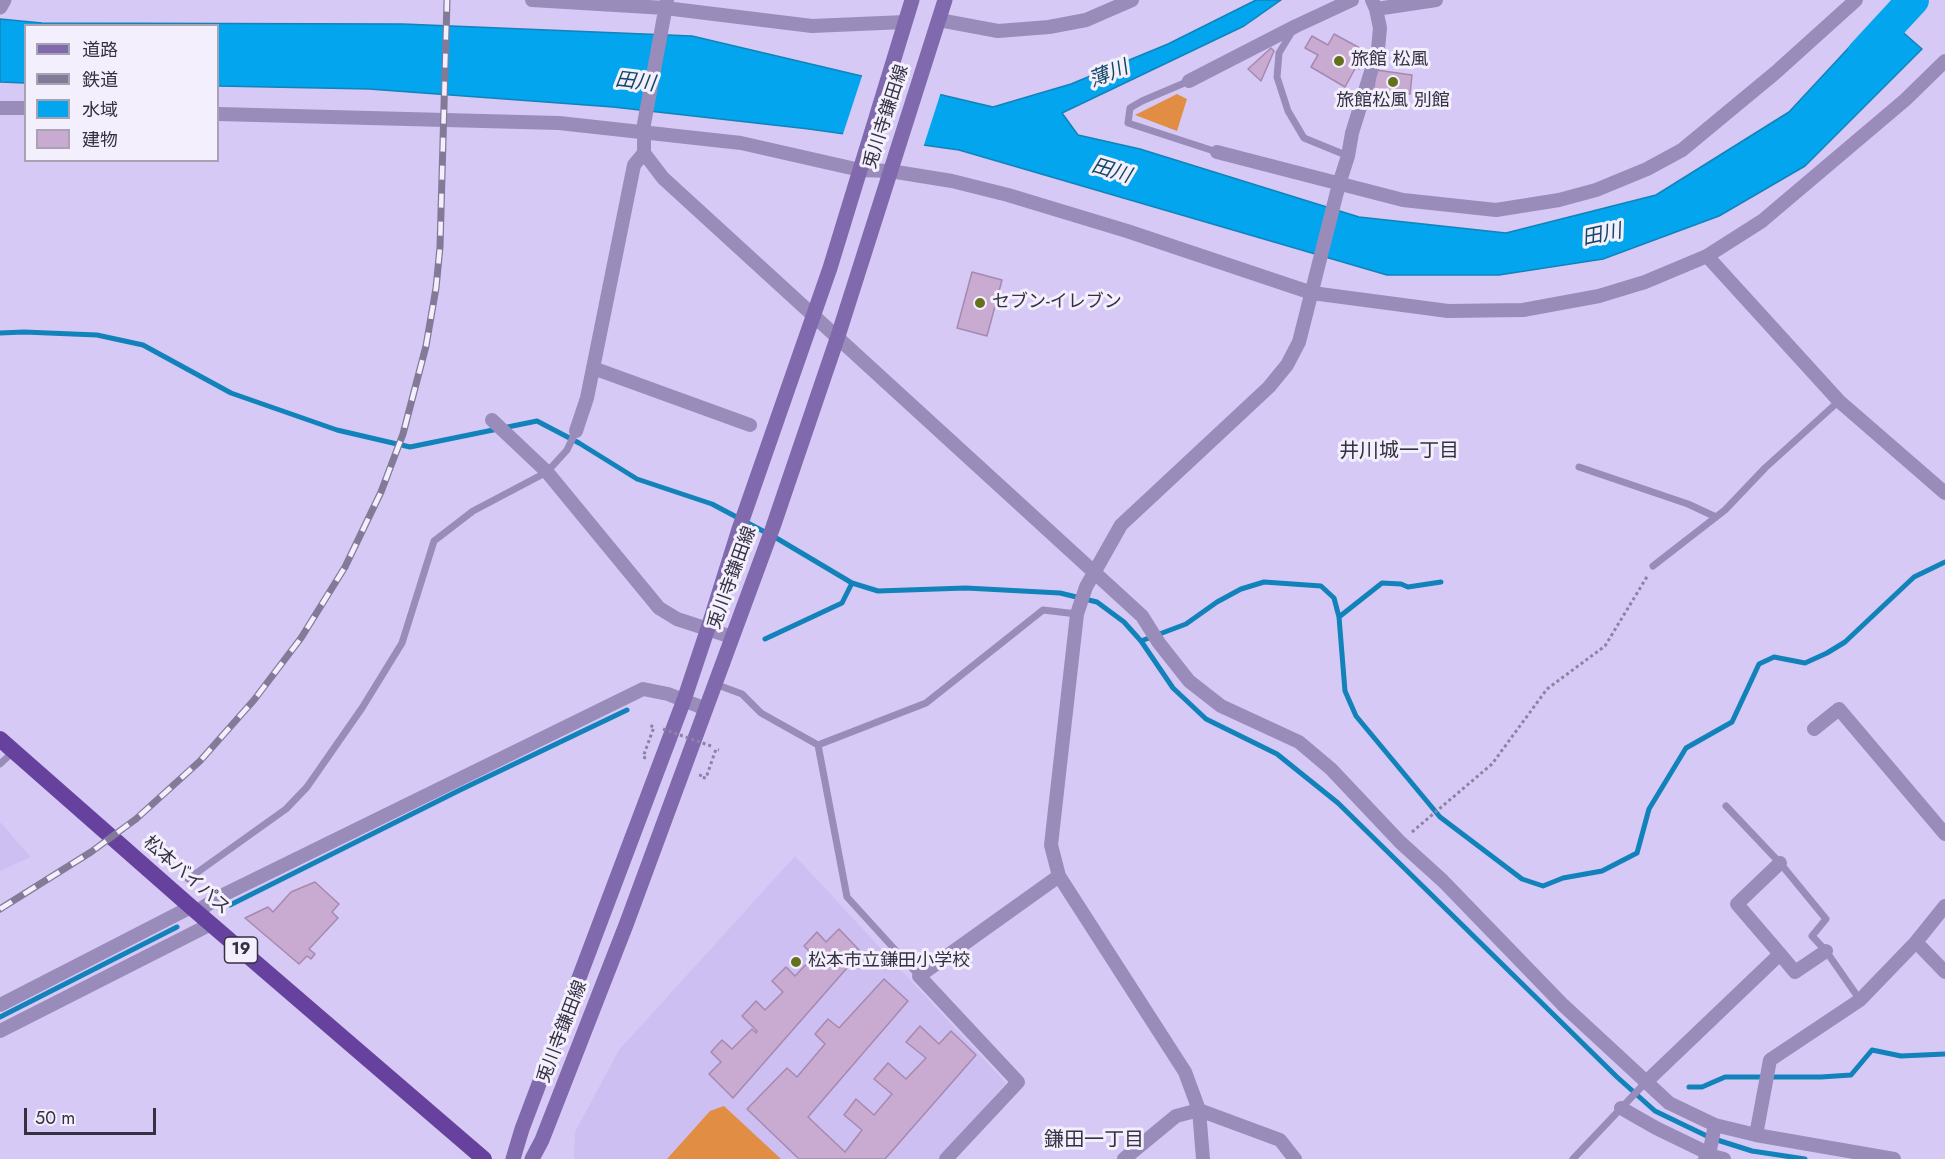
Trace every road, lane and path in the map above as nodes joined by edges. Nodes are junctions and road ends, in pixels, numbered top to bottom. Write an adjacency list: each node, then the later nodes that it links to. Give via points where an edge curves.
1 (4, 0): 10 (street)
2 (532, 0): 11 (street)
3 (912, 0): 13 (main road, 兎川寺鎌田線)
4 (945, 0): 14 (main road, 兎川寺鎌田線)
5 (1132, 0): 14 (street, via 1086,20 1049,27 998,31)
6 (1352, 0): 12 (street)
7 (1436, 0): 9 (street)
8 (1856, 0): 26 (street, via 1682,150 1596,190 1496,210)
9 (1374, 4): 23 (street, via 1380,28 1378,49)
10 (0, 7)
11 (665, 8): 13 (street, via 812,26); 20 (street)
12 (1296, 26): 16 (street); 23 (lane, via 1279,53 1277,77 1288,111 1304,138)
13 (903, 27): 24 (main road, 兎川寺鎌田線)
14 (937, 28): 25 (main road, 兎川寺鎌田線)
15 (1945, 62): 27 (street, via 1762,221)
16 (1189, 81): 21 (lane, via 1130,108 1128,123)
17 (0, 108): 18 (street)
18 (24, 108)
19 (219, 114): 20 (street)
20 (645, 128): 22 (street); 24 (street)
21 (1217, 152): 26 (street)
22 (644, 153): 29 (street, via 663,178); 31 (street, via 634,165)
23 (1348, 156): 26 (street)
24 (861, 165): 25 (street); 29 (main road, 兎川寺鎌田線)
25 (891, 167): 28 (street, via 1008,195); 30 (main road, 兎川寺鎌田線)
26 (1338, 188): 28 (street)
27 (1707, 256): 28 (street, via 1599,296 1523,310 1448,311); 32 (street)
28 (1314, 288): 41 (street, via 1299,342 1287,365 1269,387 1121,525)
29 (815, 315): 30 (street); 43 (main road, 兎川寺鎌田線)
30 (838, 336): 41 (street); 44 (main road, 兎川寺鎌田線)
31 (593, 368): 34 (street); 35 (street)
32 (1839, 401): 38 (street); 39 (lane)
33 (492, 420): 37 (street)
34 (750, 425)
35 (576, 431): 37 (lane, via 567,450)
36 (1579, 467): 39 (lane)
37 (547, 472): 43 (street, via 659,608 676,619); 62 (lane, via 472,511 434,541 402,643 307,787 286,809)
38 (1945, 492)
39 (1716, 517): 40 (lane)
40 (1653, 566): 59 (path, via 1605,646 1547,689 1492,764)
41 (1094, 573): 42 (street); 59 (street, via 1142,616 1189,681 1221,706 1299,742)
42 (1078, 610): 52 (lane, via 1043,610 926,703); 61 (street, via 1051,845)
43 (708, 628): 44 (street); 46 (main road, 兎川寺鎌田線)
44 (732, 637): 45 (main road, 兎川寺鎌田線)
45 (715, 684): 47 (main road, 兎川寺鎌田線); 52 (lane, via 742,693 761,713)
46 (684, 700): 47 (street); 64 (street, via 643,689); 81 (main road, 兎川寺鎌田線)
47 (706, 709): 82 (main road, 兎川寺鎌田線, via 626,925)
48 (663, 729): 51 (path, bridge)
49 (1814, 729): 58 (street, via 1839,709)
50 (0, 739): 54 (highway, 松本バイパス / 19)
51 (711, 746)
52 (818, 746): 70 (lane, via 847,897)
53 (718, 750): 56 (path, via 706,778 700,777)
54 (14, 751): 55 (lane); 64 (highway, 松本バイパス / 19)
55 (0, 764)
56 (704, 767)
57 (1726, 806): 60 (lane)
58 (1945, 834)
59 (1400, 842): 74 (street)
60 (1780, 863): 67 (lane, via 1826,919 1812,936); 68 (street, via 1737,904)
61 (1059, 876): 70 (street); 76 (street, via 1185,1072)
62 (188, 879)
63 (1945, 906): 66 (street)
64 (193, 910): 65 (highway, 松本バイパス / 19); 72 (street)
65 (211, 924): 73 (street); 80 (highway, 松本バイパス / 19)
66 (1916, 942): 69 (street); 71 (street)
67 (1826, 951): 68 (street, via 1795,972); 71 (lane)
68 (1780, 954): 74 (street)
69 (1945, 972)
70 (919, 976): 83 (street, via 1018,1082)
71 (1860, 1000): 78 (street, via 1770,1060)
72 (0, 1005)
73 (0, 1031)
74 (1645, 1083): 75 (lane); 77 (street, via 1669,1103)
75 (1621, 1108): 79 (street); 87 (lane)
76 (1199, 1110): 84 (street, via 1176,1116); 85 (street); 86 (street, via 1280,1140)
77 (1715, 1125): 78 (street); 79 (street)
78 (1756, 1135): 89 (street)
79 (1707, 1156): 88 (street)
80 (484, 1159)
81 (513, 1159)
82 (532, 1159)
83 (946, 1159)
84 (1124, 1159)
85 (1203, 1159)
86 (1295, 1159)
87 (1573, 1159)
88 (1724, 1159)
89 (1894, 1159)

